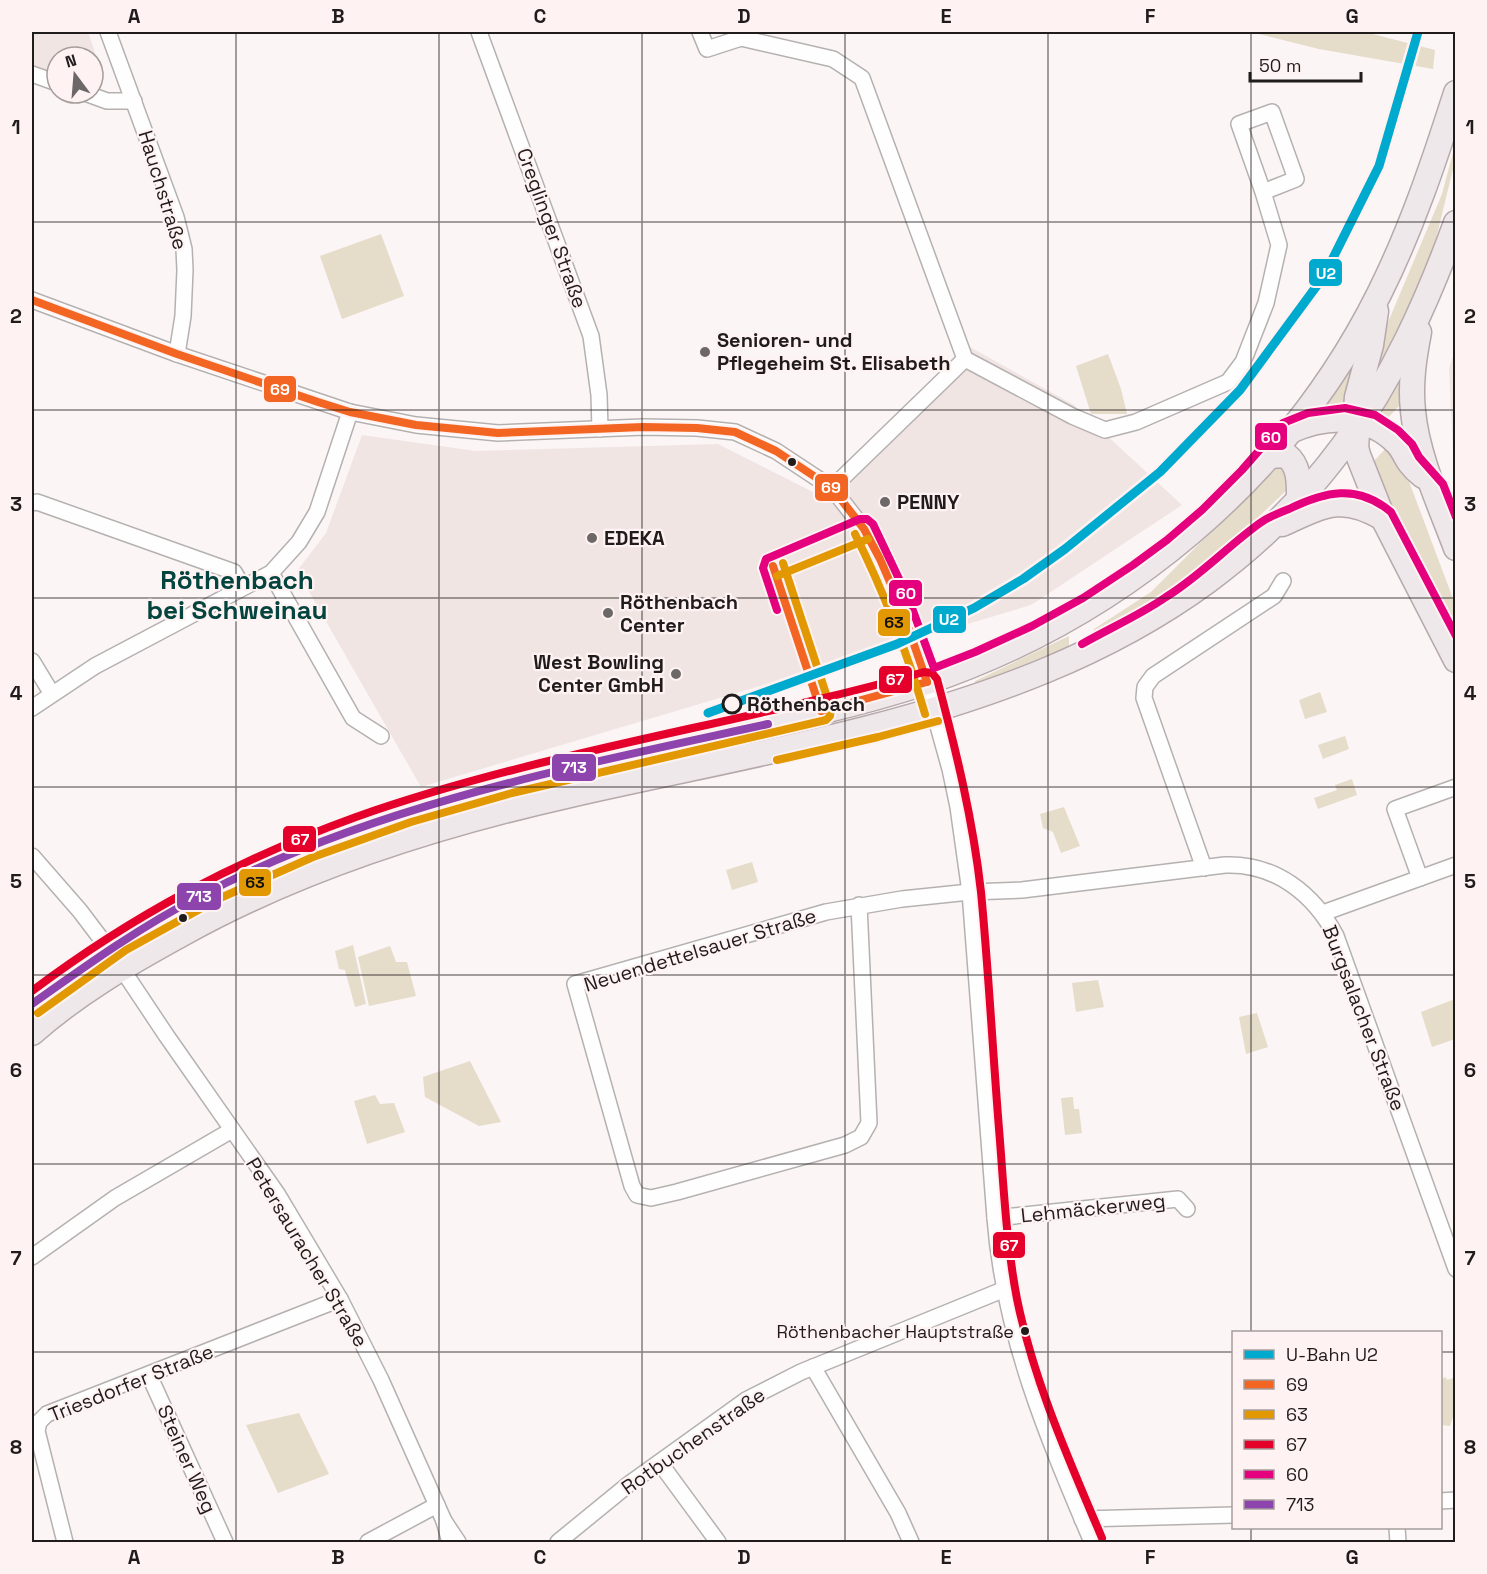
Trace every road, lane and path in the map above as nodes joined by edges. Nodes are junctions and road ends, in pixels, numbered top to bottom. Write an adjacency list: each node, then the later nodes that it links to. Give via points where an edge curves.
1 (108, 32): 7 (street, Hauchstraße)
2 (479, 32): 17 (street, Creglinger Straße, via 591,336)
3 (700, 32): 4 (street, via 706,49)
4 (740, 35): 14 (street, via 833,59 862,78)
5 (1455, 94): 10 (main road, via 1422,194)
6 (105, 100): 7 (street)
7 (134, 101): 13 (street, Hauchstraße, via 184,249 183,316)
8 (1263, 192): 8 (street, via 1239,124 1272,112 1296,179); 14 (street, via 1279,244 1266,303 1243,362 1228,382 1136,422 1105,430)
9 (1455, 223): 12 (main road)
10 (1378, 297): 16 (main road, via 1371,345 1357,397); 18 (main road, via 1334,370)
11 (32, 300): 13 (street)
12 (1423, 306): 16 (main road, via 1399,356); 21 (main road, via 1413,370 1413,411)
13 (177, 354): 15 (street)
14 (965, 359): 20 (street)
15 (350, 412): 17 (street, via 416,425 498,433); 27 (street, via 317,512 299,542)
16 (1358, 423): 18 (main road, via 1332,419); 21 (main road, via 1388,435); 22 (main road); 24 (main road, via 1358,455)
17 (600, 429): 20 (street, via 697,428 735,432 776,451)
18 (1290, 431): 19 (main road)
19 (1269, 456): 22 (main road, via 1286,455 1293,462); 30 (main road, via 1174,548)
20 (832, 489): 34 (street, via 864,529 880,559)
21 (1434, 489): 26 (main road)
22 (1299, 499): 25 (main road)
23 (32, 502): 29 (street, via 234,572)
24 (1383, 518): 25 (main road, via 1361,507 1338,503 1317,507); 32 (main road)
25 (1267, 531): 31 (main road, via 1171,607)
26 (1455, 548)
27 (271, 573): 29 (street); 38 (street, via 353,718)
28 (1283, 581): 42 (street, via 1274,596 1153,676 1145,687 1144,698)
29 (243, 587): 35 (street, via 95,666)
30 (1088, 607): 31 (main road, via 1082,640); 34 (main road, via 999,654)
31 (1093, 650): 37 (main road, via 1024,680)
32 (1455, 660)
33 (32, 661): 35 (street)
34 (927, 682): 37 (street); 47 (main road, via 400,813 242,875 149,922)
35 (52, 694): 36 (street)
36 (32, 708)
37 (934, 711): 44 (street, via 958,807); 48 (main road, via 547,800 382,847 258,895)
38 (381, 736)
39 (1455, 787): 43 (street, via 1395,809)
40 (32, 856): 47 (street, Petersauracher Straße)
41 (1455, 865): 43 (street)
42 (1204, 868): 44 (street, Burgsalacher Straße, via 1022,890); 46 (street, Burgsalacher Straße, via 1235,865 1270,872 1298,888)
43 (1420, 878): 46 (street)
44 (970, 892): 45 (street, Neuendettelsauer Straße); 53 (street)
45 (859, 905): 45 (street, Neuendettelsauer Straße, via 575,984 637,1195 651,1198 677,1192 845,1146 865,1132 867,1070)
46 (1323, 913): 55 (street, Burgsalacher Straße, via 1343,951)
47 (108, 948): 48 (street, Petersauracher Straße); 49 (main road)
48 (122, 968): 50 (main road, via 81,993); 51 (street, Petersauracher Straße)
49 (32, 1004)
50 (32, 1033)
51 (232, 1130): 54 (street, via 115,1198); 57 (street, Petersauracher Straße, via 278,1195)
52 (1187, 1209): 53 (street, Lehmäckerweg, via 1178,1198)
53 (995, 1218): 56 (street)
54 (32, 1257)
55 (1455, 1269)
56 (1005, 1289): 58 (street, Rotbuchenstraße); 63 (street, via 1029,1385)
57 (340, 1299): 59 (street, Triesdorfer Straße); 61 (street, Petersauracher Straße)
58 (813, 1367): 60 (street, Rotbuchenstraße, via 746,1400); 72 (street)
59 (149, 1375): 65 (street, Triesdorfer Straße, via 47,1414 39,1422 37,1431); 66 (street, Steiner Weg)
60 (660, 1463): 70 (street, Rotbuchenstraße); 71 (street)
61 (437, 1505): 64 (street, Petersauracher Straße); 67 (street)
62 (1232, 1515): 63 (street)
63 (1082, 1519): 73 (street)
64 (444, 1521): 68 (street, Petersauracher Straße); 69 (street, Petersauracher Straße)
65 (65, 1542)
66 (225, 1542)
67 (368, 1542)
68 (450, 1542)
69 (459, 1542)
70 (558, 1542)
71 (718, 1542)
72 (911, 1542)
73 (1092, 1542)

